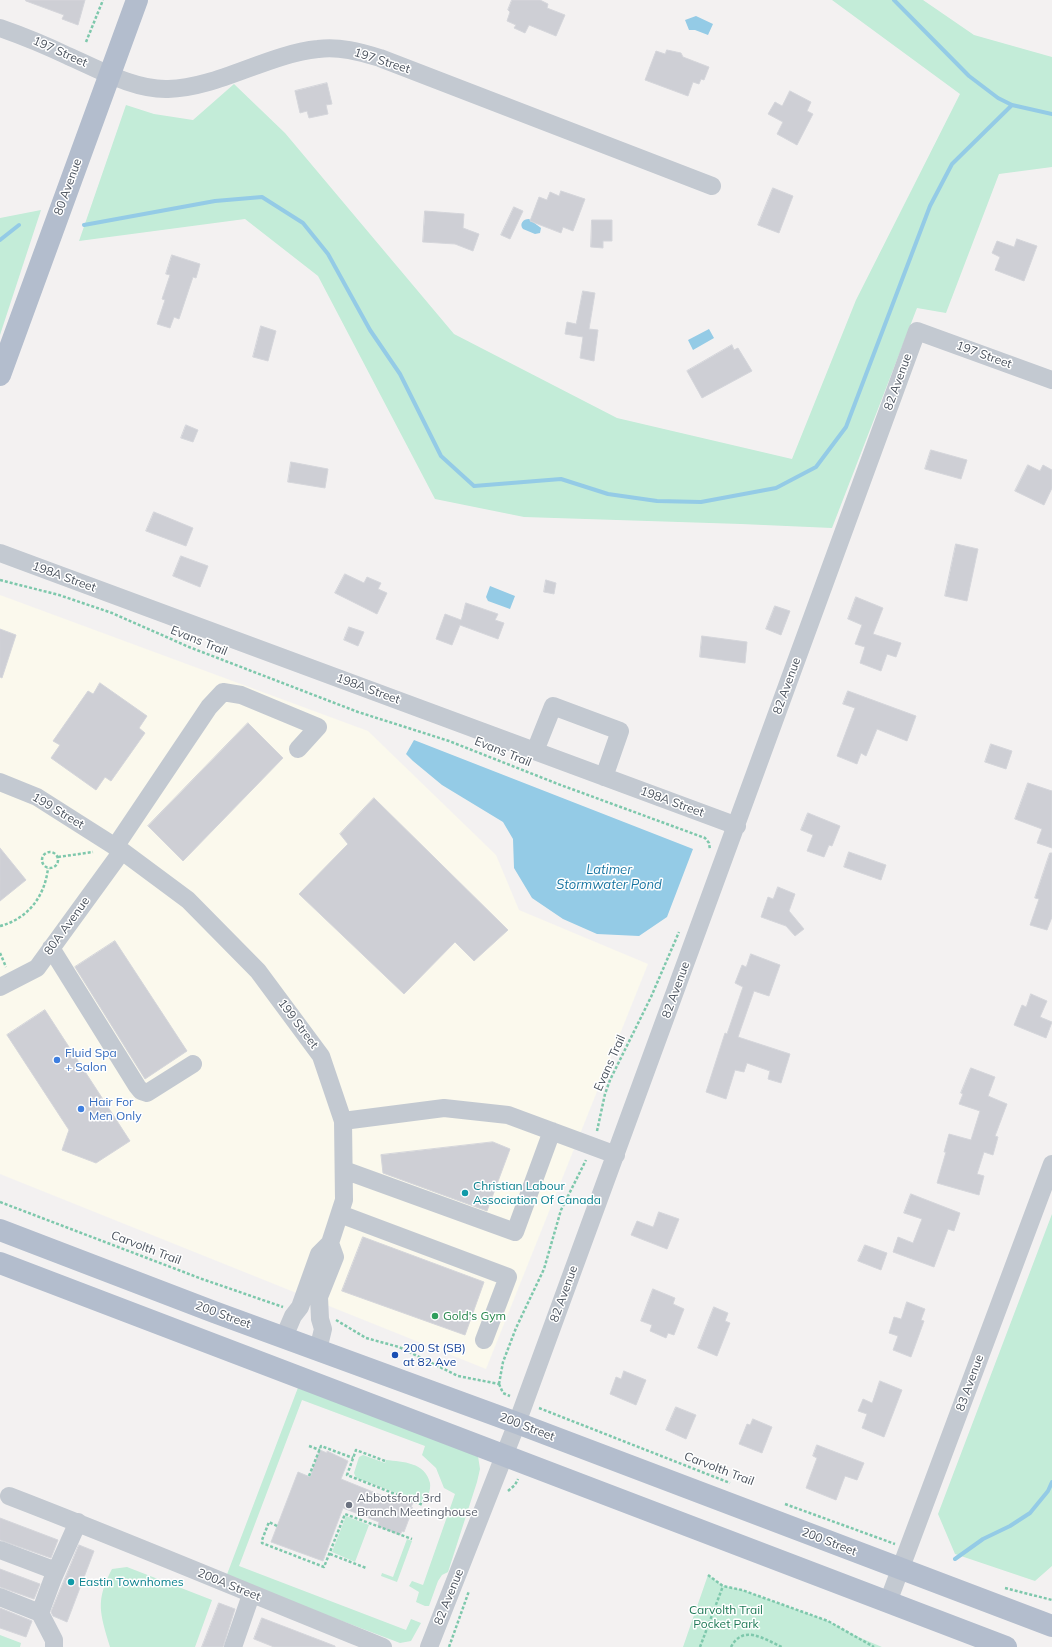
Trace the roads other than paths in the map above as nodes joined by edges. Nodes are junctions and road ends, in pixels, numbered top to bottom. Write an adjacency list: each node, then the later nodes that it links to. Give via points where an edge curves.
1 (137, 0): 3 (main road, 80 Avenue)
2 (0, 28): 3 (street, 197 Street)
3 (110, 75): 4 (street, 197 Street, via 148,87 167,89 220,78 318,48 346,50 380,58); 6 (main road, 80 Avenue)
4 (712, 186)
5 (917, 331): 7 (street, 197 Street); 13 (street, 82 Avenue)
6 (0, 375)
7 (1052, 380)
8 (0, 553): 10 (street, 198A Street)
9 (298, 748): 14 (street, 80A Avenue, via 318,726 241,695 222,692 204,713)
10 (536, 751): 11 (street, 198A Street); 11 (street, via 554,706 561,708 620,731)
11 (604, 777): 13 (street, 198A Street)
12 (0, 782): 14 (street, 199 Street, via 36,797)
13 (737, 826): 20 (street, 82 Avenue)
14 (112, 849): 15 (street, 80A Avenue); 18 (street, 199 Street, via 188,900 258,971 321,1056)
15 (51, 948): 16 (street, 80A Avenue, via 37,968); 17 (street, via 141,1091 147,1092)
16 (0, 987)
17 (193, 1064)
18 (343, 1121): 19 (street, via 444,1108 508,1115); 22 (street, 199 Street)
19 (552, 1131): 20 (street); 22 (street, via 514,1232)
20 (616, 1155): 30 (street, 82 Avenue)
21 (1052, 1164): 35 (street, 83 Avenue)
22 (344, 1170): 23 (street, 199 Street, via 344,1200)
23 (340, 1214): 25 (street, 199 Street); 28 (street, via 511,1269)
24 (0, 1230): 27 (main road, 200 Street)
25 (330, 1243): 27 (street, via 319,1254 300,1307); 29 (street, via 334,1257 319,1297 323,1328)
26 (0, 1263): 31 (main road)
27 (284, 1337): 29 (main road, 200 Street)
28 (484, 1340)
29 (318, 1350): 30 (main road, 200 Street)
30 (517, 1423): 31 (street, 82 Avenue); 35 (main road, 200 Street)
31 (504, 1456): 39 (main road); 45 (street, 82 Avenue)
32 (9, 1496): 33 (street, 200A Street)
33 (78, 1522): 36 (street); 37 (street, 200A Street)
34 (0, 1550): 36 (street)
35 (901, 1569): 39 (street, 83 Avenue); 41 (main road, 200 Street)
36 (56, 1571): 40 (street)
37 (251, 1595): 42 (street); 44 (street, 200A Street)
38 (0, 1597): 40 (street)
39 (888, 1602): 46 (main road)
40 (40, 1612): 43 (street, via 54,1640)
41 (1052, 1626)
42 (239, 1645)
43 (54, 1647)
44 (383, 1647)
45 (429, 1647)
46 (1006, 1647)

